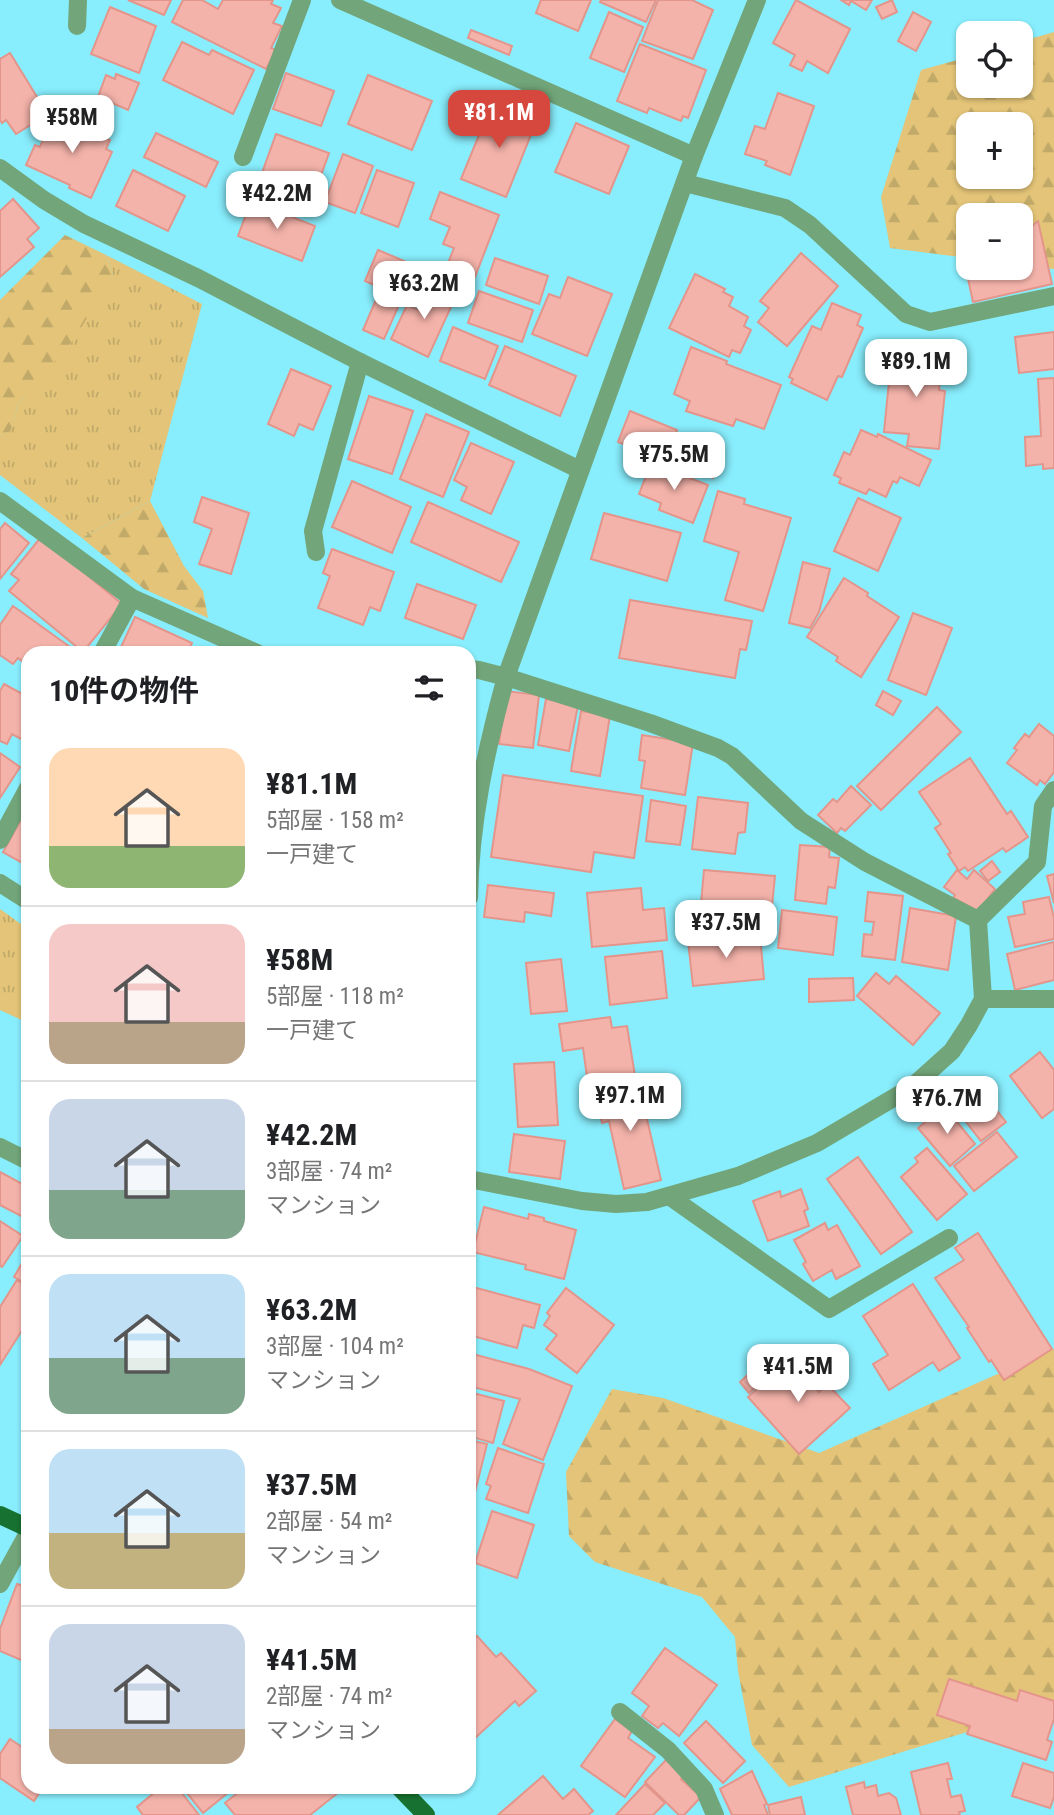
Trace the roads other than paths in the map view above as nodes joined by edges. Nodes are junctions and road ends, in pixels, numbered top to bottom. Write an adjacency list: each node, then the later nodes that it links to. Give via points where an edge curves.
1 (78, 0): 5 (street)
2 (302, 0): 7 (street)
3 (340, 0): 6 (street)
4 (757, 0): 6 (street)
5 (77, 26)
6 (694, 156): 9 (street)
7 (243, 158)
8 (0, 168): 11 (street, via 84,224)
9 (685, 183): 10 (street, via 785,208 810,225 906,314 930,322); 12 (street)
10 (1054, 296)
11 (360, 362): 12 (street); 14 (street, via 313,531)
12 (580, 470): 19 (street)
13 (0, 501): 15 (street)
14 (316, 552)
15 (131, 598): 16 (street); 17 (street)
16 (106, 646)
17 (241, 646)
18 (476, 670): 19 (street)
19 (506, 677): 22 (street); 26 (street, via 718,748 801,821 865,862)
20 (1054, 790): 26 (street, via 1043,806 1037,862)
21 (21, 801): 23 (street)
22 (476, 805)
23 (0, 840)
24 (0, 883): 25 (street)
25 (21, 896)
26 (978, 920): 27 (street)
27 (983, 999): 28 (street); 32 (street, via 952,1051 912,1087 817,1143 738,1176)
28 (1054, 999)
29 (0, 1147): 30 (street)
30 (21, 1158)
31 (476, 1180): 32 (street, via 616,1204)
32 (669, 1196): 33 (street, via 829,1309)
33 (949, 1238)
34 (0, 1515): 35 (main road)
35 (21, 1526)
36 (21, 1544): 37 (street)
37 (0, 1584)
38 (620, 1712): 41 (street, via 704,1789)
39 (406, 1794): 40 (main road)
40 (426, 1815)
41 (715, 1815)

